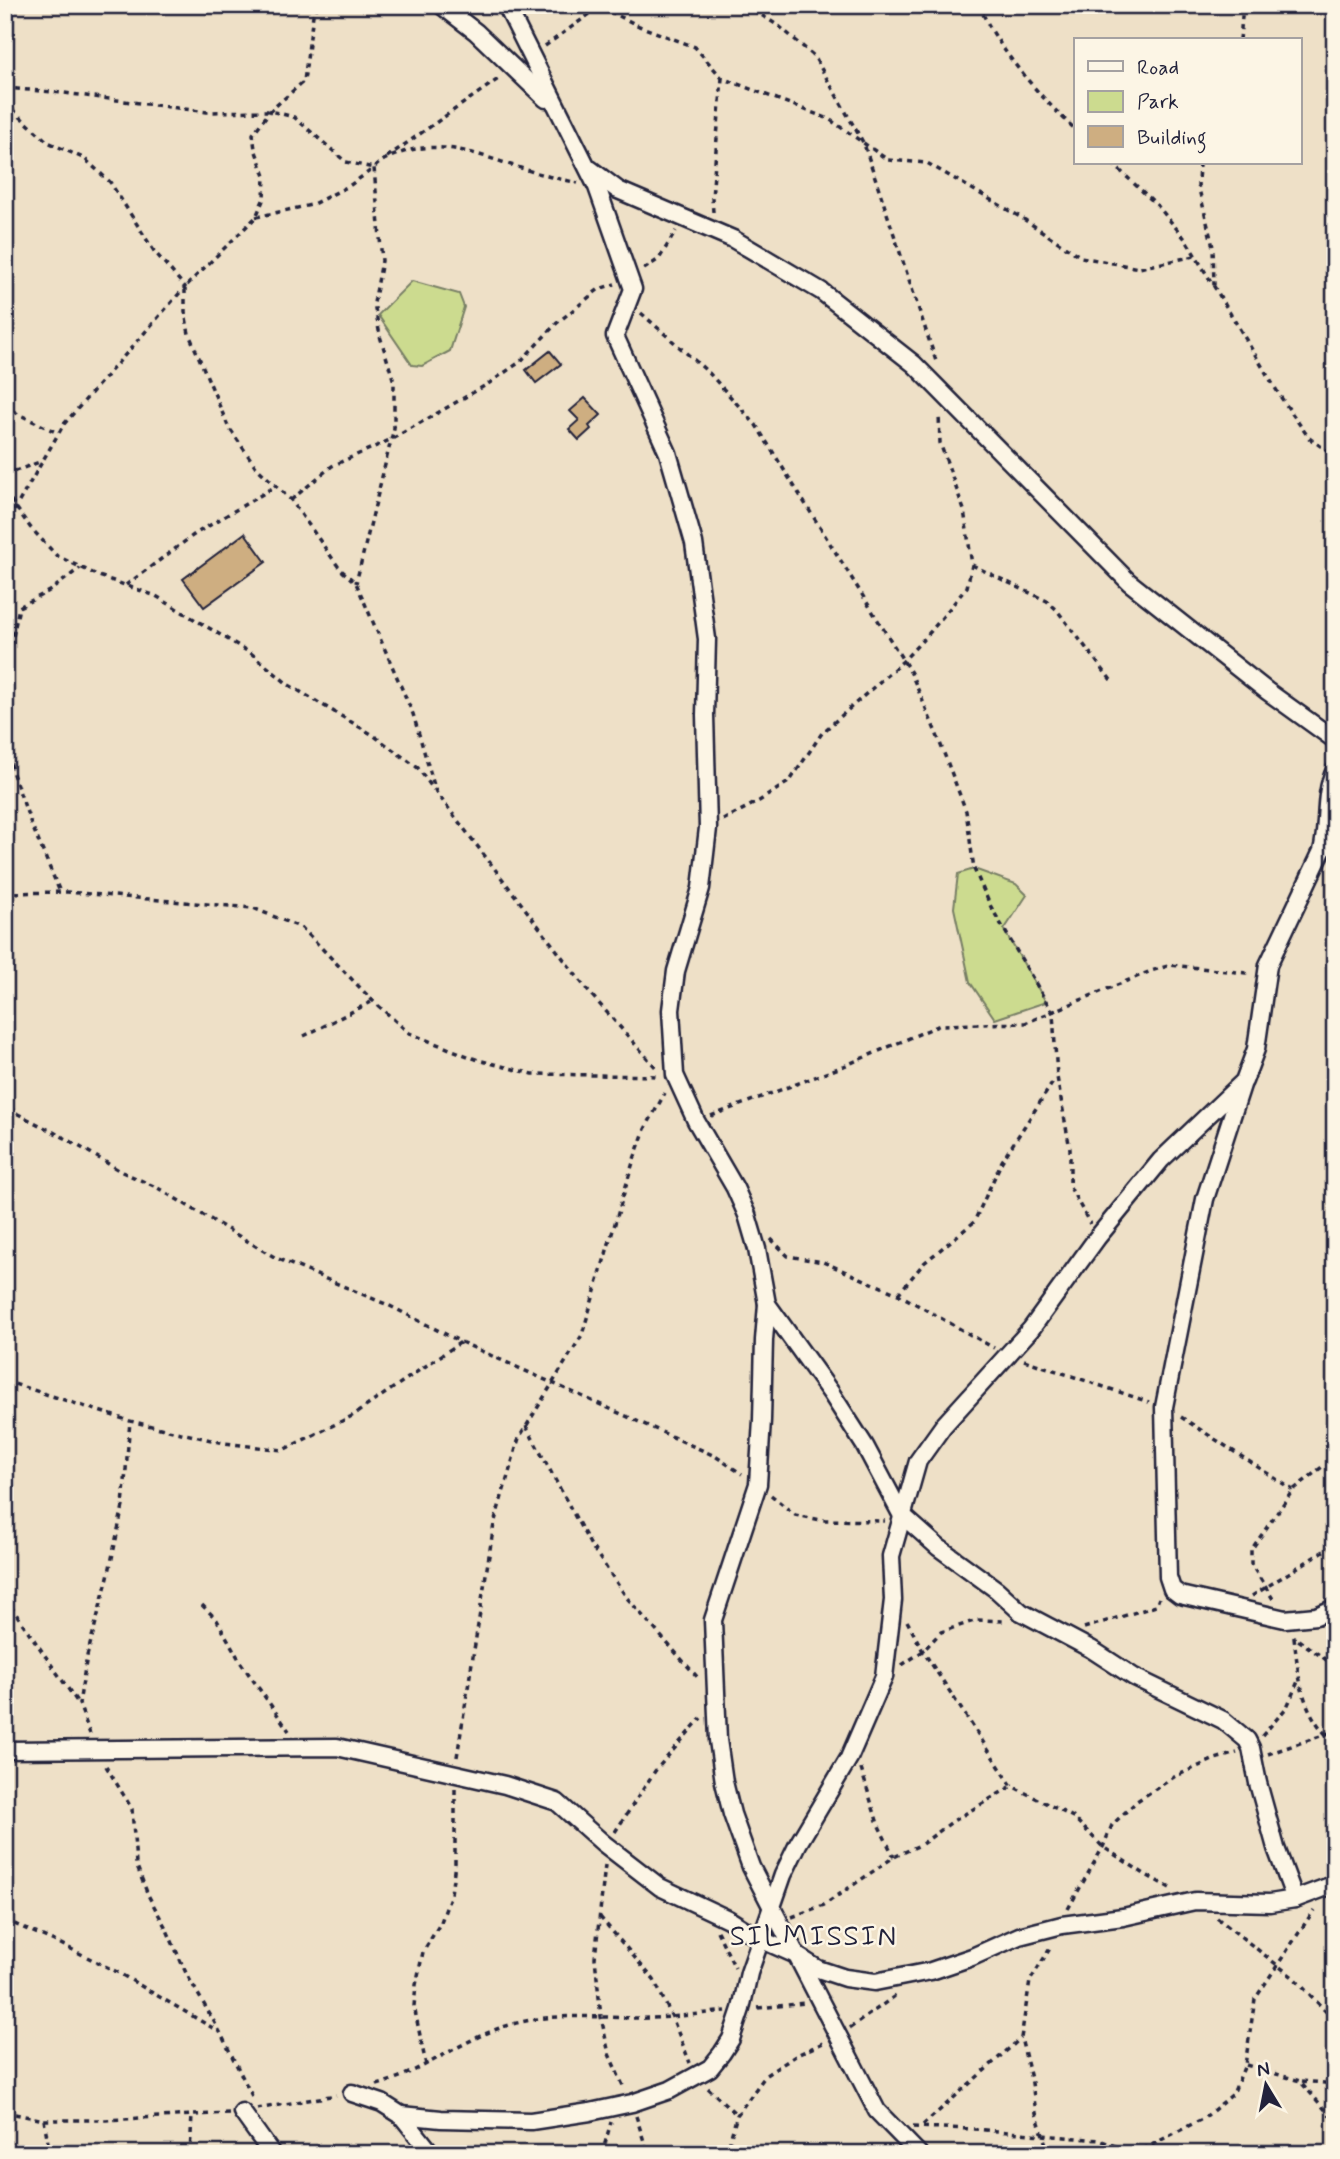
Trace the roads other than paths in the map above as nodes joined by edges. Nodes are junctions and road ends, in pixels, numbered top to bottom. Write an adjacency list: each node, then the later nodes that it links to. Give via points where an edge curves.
1 (441, 5): 3 (street)
2 (506, 5): 3 (street)
3 (558, 110): 4 (street)
4 (587, 166): 5 (street, via 618,190 733,239 821,291 914,364 1129,582); 8 (street, via 633,289 615,336 668,453 694,543 707,639 709,828 701,888 676,971 671,1010 675,1075 747,1216)
5 (1335, 740)
6 (1335, 770): 7 (street, via 1328,788 1322,851 1268,965 1256,1049)
7 (1244, 1081): 9 (street, via 1161,1160 1031,1329 929,1443 918,1461); 10 (street, via 1205,1199 1164,1407 1168,1577 1180,1595 1285,1619 1316,1616)
8 (767, 1304): 9 (street, via 865,1446); 14 (street, via 758,1484 713,1620 722,1772 751,1867)
9 (900, 1518): 13 (street, via 1021,1612 1091,1648 1134,1677 1223,1720 1247,1740); 14 (street, via 891,1556 892,1600 884,1677 852,1752 798,1844)
10 (1335, 1608)
11 (5, 1750): 15 (street, via 337,1747 505,1785 557,1802 660,1887 728,1919)
12 (1335, 1884): 13 (street)
13 (1295, 1899): 16 (street, via 1195,1901 1062,1925 1019,1936 931,1970 875,1982 818,1969)
14 (773, 1906): 15 (street); 16 (street)
15 (760, 1940): 16 (street); 19 (street, via 731,2039 710,2068 670,2090 624,2105 531,2121)
16 (796, 1955): 20 (street, via 877,2112)
17 (352, 2092): 19 (street)
18 (242, 2112): 21 (street)
19 (401, 2115): 22 (street)
20 (913, 2148)
21 (272, 2154)
22 (432, 2154)

